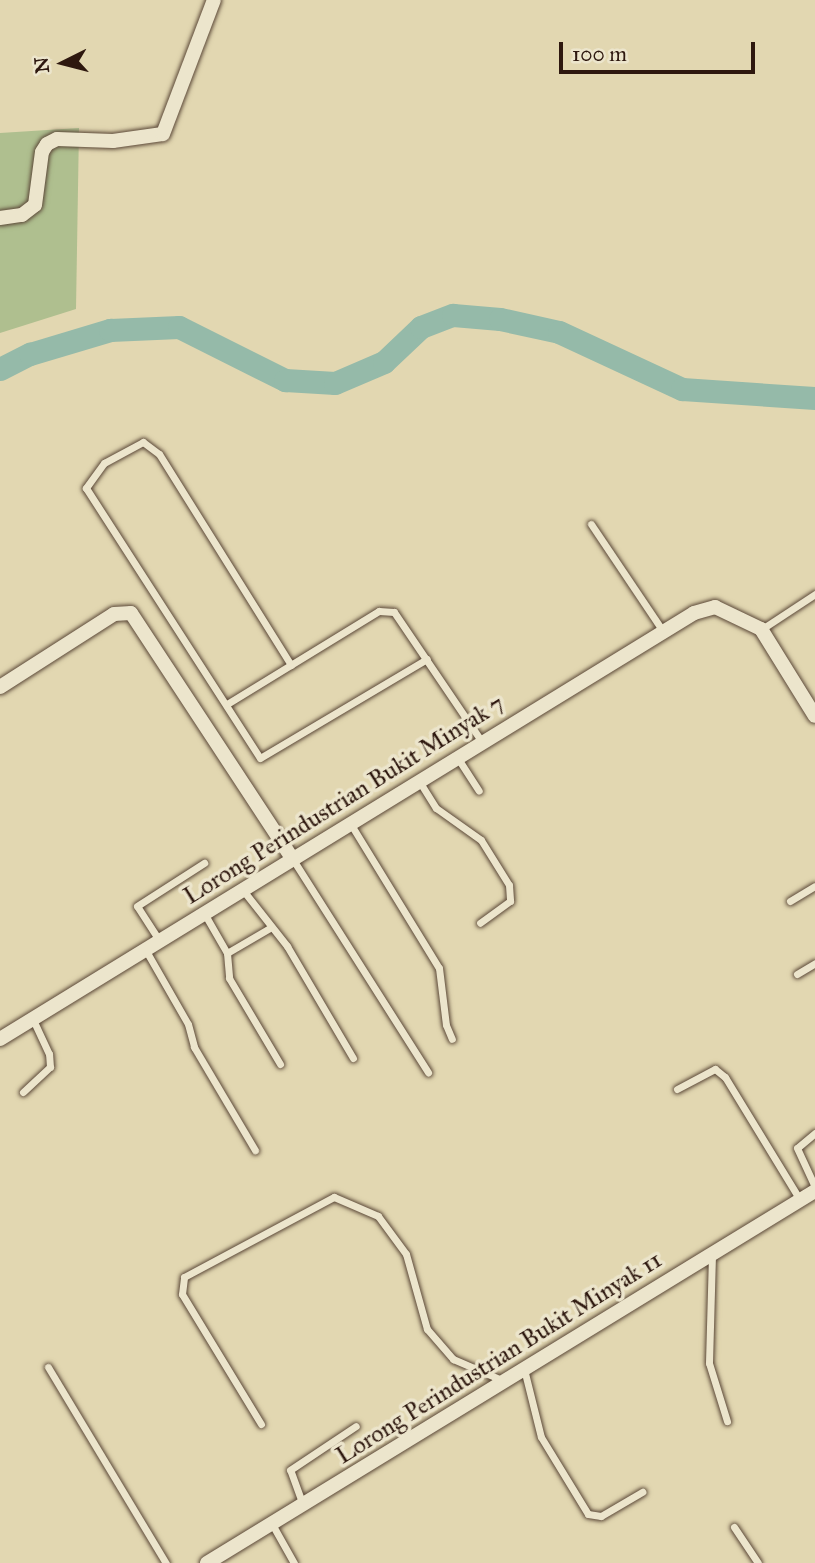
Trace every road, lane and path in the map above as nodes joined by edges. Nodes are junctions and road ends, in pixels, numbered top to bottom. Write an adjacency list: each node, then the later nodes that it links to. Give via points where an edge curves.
1 (214, 0): 2 (street, via 163,134 113,141 57,139 47,144 42,152 36,205 22,215)
2 (0, 218)
3 (591, 524): 6 (lane)
4 (815, 594): 5 (lane)
5 (761, 629): 6 (street, Lorong Perindustrian Bukit Minyak 7, via 715,607); 11 (street)
6 (663, 631): 12 (street, Lorong Perindustrian Bukit Minyak 7)
7 (427, 659): 8 (lane, via 394,612 379,611); 10 (lane, via 260,758); 12 (lane)
8 (291, 665): 10 (lane); 10 (lane, via 159,454 143,442 104,463 86,488)
9 (2, 682): 17 (street, via 114,614 131,613)
10 (227, 704)
11 (815, 716)
12 (482, 742): 13 (street, Lorong Perindustrian Bukit Minyak 7)
13 (457, 757): 14 (street, Lorong Perindustrian Bukit Minyak 7); 15 (lane)
14 (418, 780): 16 (street, Lorong Perindustrian Bukit Minyak 7); 23 (lane, via 436,808 481,840 509,885 510,901)
15 (479, 791)
16 (350, 822): 17 (street, Lorong Perindustrian Bukit Minyak 7); 32 (lane, via 439,968)
17 (292, 858): 20 (street, Lorong Perindustrian Bukit Minyak 7); 35 (lane)
18 (204, 863): 25 (lane, via 137,906)
19 (815, 886): 21 (lane)
20 (241, 889): 22 (street, Lorong Perindustrian Bukit Minyak 7); 24 (lane)
21 (790, 901)
22 (203, 913): 25 (street, Lorong Perindustrian Bukit Minyak 7); 27 (lane)
23 (480, 923)
24 (270, 928): 27 (lane); 33 (lane, via 314,988)
25 (159, 940): 26 (street, Lorong Perindustrian Bukit Minyak 7)
26 (145, 949): 30 (street, Lorong Perindustrian Bukit Minyak 7); 39 (lane, via 188,1024 194,1047)
27 (227, 953): 34 (lane, via 229,978)
28 (815, 963): 29 (lane)
29 (797, 974)
30 (33, 1018): 31 (street, Lorong Perindustrian Bukit Minyak 7); 37 (lane, via 49,1054 50,1068)
31 (0, 1039)
32 (452, 1039)
33 (353, 1058)
34 (280, 1064)
35 (428, 1072)
36 (677, 1089): 41 (lane, via 715,1069 726,1077)
37 (23, 1092)
38 (815, 1133): 40 (lane, via 797,1148)
39 (255, 1150)
40 (815, 1189): 41 (street, Lorong Perindustrian Bukit Minyak 11)
41 (800, 1201): 42 (street, Lorong Perindustrian Bukit Minyak 11)
42 (712, 1254): 44 (street, Lorong Perindustrian Bukit Minyak 11); 46 (lane, via 709,1363)
43 (48, 1367): 53 (lane)
44 (524, 1369): 45 (street, Lorong Perindustrian Bukit Minyak 11); 49 (lane, via 541,1437 588,1514 601,1516)
45 (504, 1382): 47 (lane, via 453,1359 427,1329 407,1254 378,1216 334,1196 184,1277 182,1294); 50 (street, Lorong Perindustrian Bukit Minyak 11)
46 (727, 1421)
47 (261, 1424)
48 (356, 1426): 50 (lane, via 290,1470)
49 (642, 1492)
50 (303, 1505): 51 (street, Lorong Perindustrian Bukit Minyak 11)
51 (272, 1524): 54 (street, Lorong Perindustrian Bukit Minyak 11); 55 (lane)
52 (734, 1527): 56 (lane)
53 (166, 1563)
54 (207, 1563)
55 (294, 1563)
56 (758, 1563)

